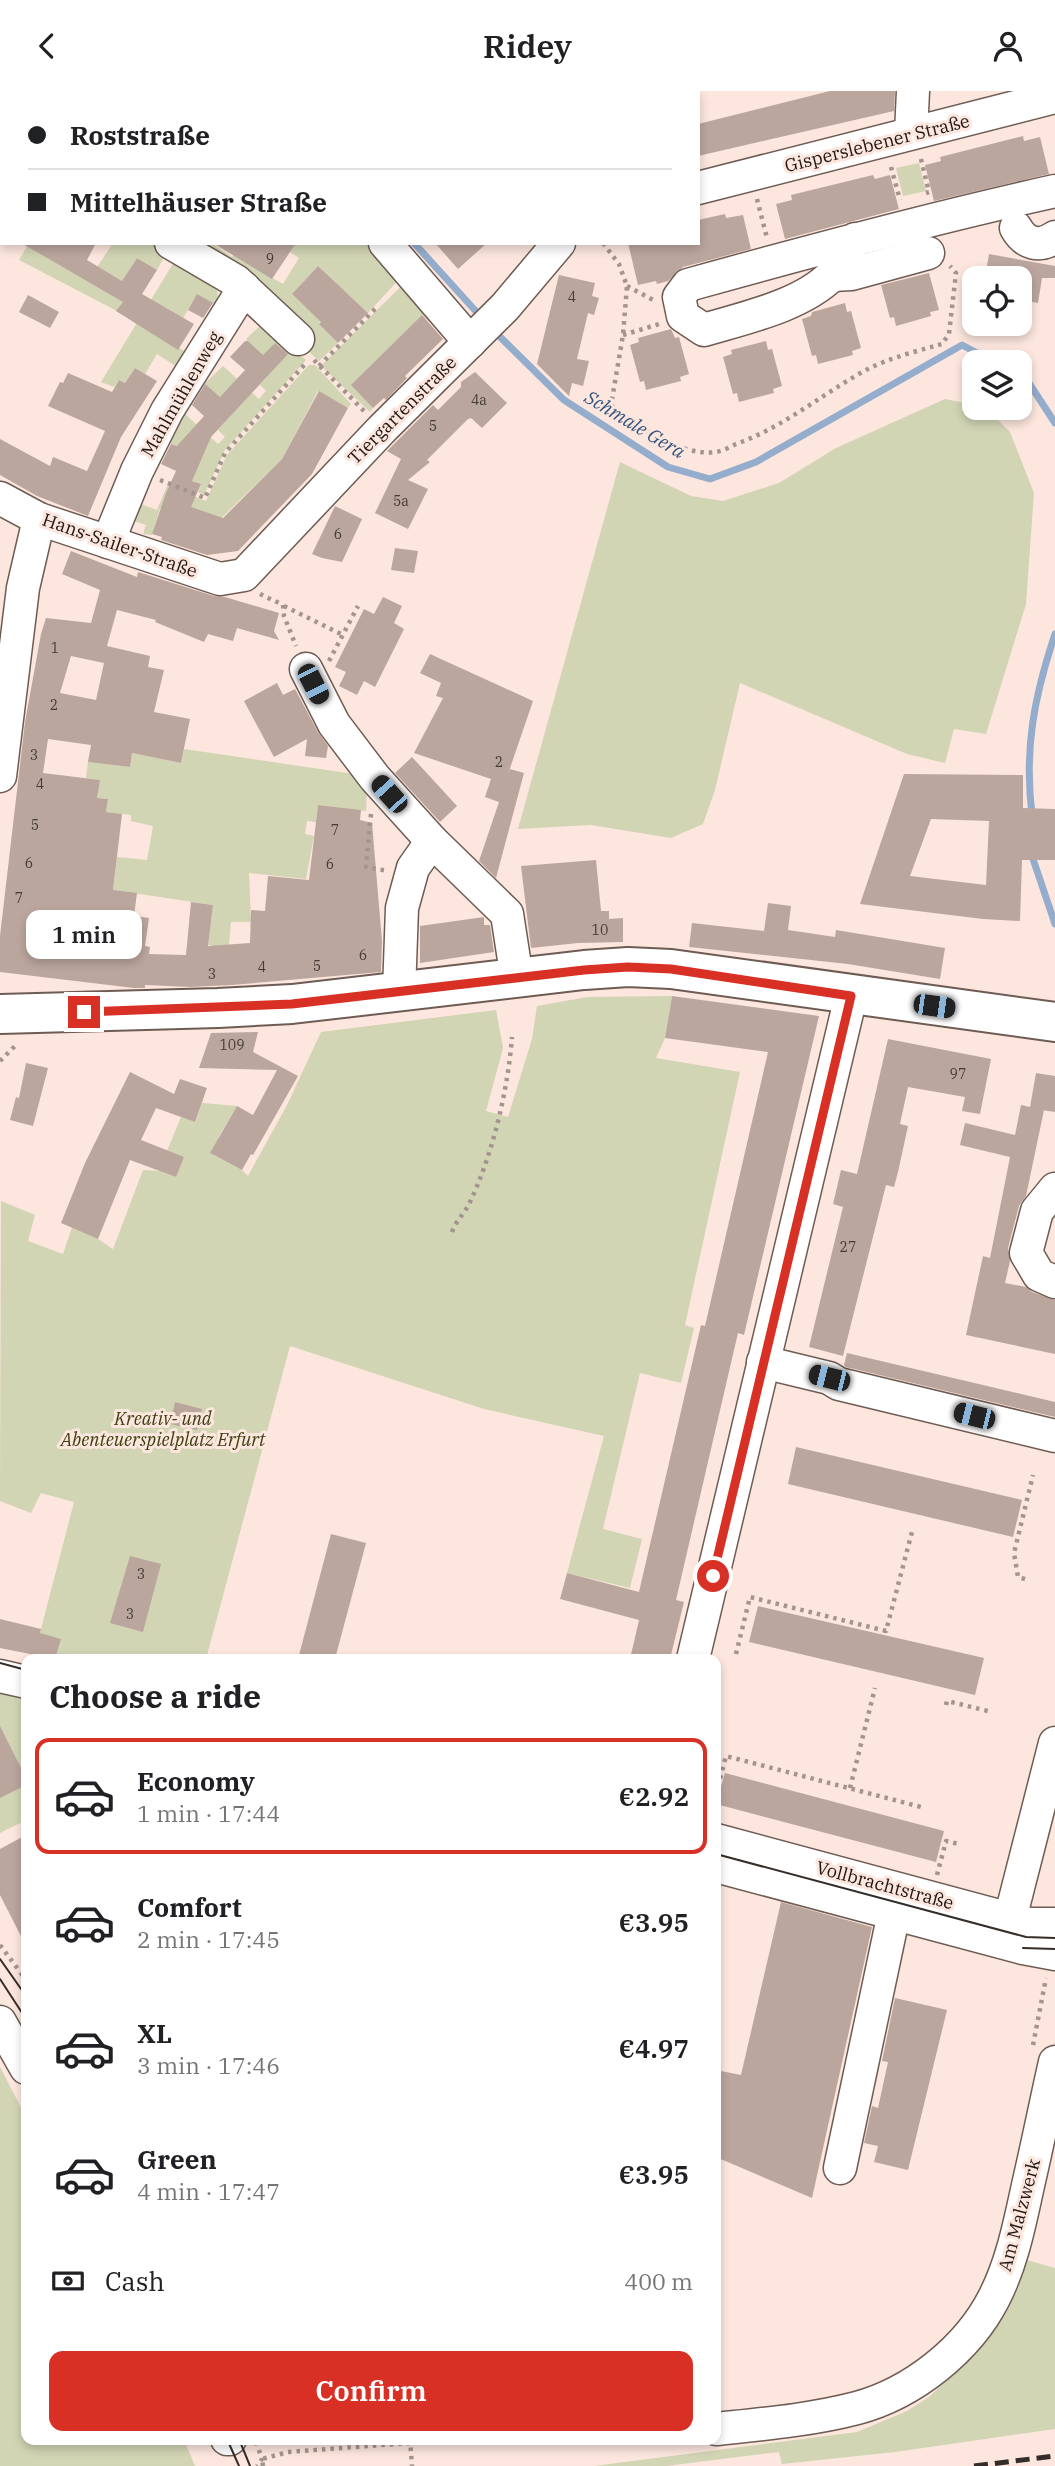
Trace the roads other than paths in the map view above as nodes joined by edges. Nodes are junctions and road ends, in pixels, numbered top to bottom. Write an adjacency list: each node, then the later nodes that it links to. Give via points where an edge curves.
1 (913, 91): 3 (street)
2 (1055, 97): 3 (street, Gisperslebener Straße)
3 (916, 146): 4 (street, Gisperslebener Straße)
4 (700, 188)
5 (1055, 192): 8 (street)
6 (1016, 228): 7 (street, via 1033,243)
7 (1055, 237)
8 (855, 239): 13 (street); 13 (street, via 688,285 679,297 683,316 704,330 771,310)
9 (174, 245): 14 (street)
10 (387, 245): 16 (street)
11 (551, 246): 16 (street, Tiergartenstraße)
12 (928, 253): 13 (street)
13 (833, 275)
14 (244, 288): 15 (street); 19 (street, Mahlmühlenweg, via 167,411)
15 (298, 339)
16 (472, 340): 20 (street, Tiergartenstraße)
17 (0, 498): 18 (street, Hans-Sailer-Straße)
18 (39, 519): 19 (street, Hans-Sailer-Straße); 22 (street, via 23,588)
19 (108, 542): 20 (street, Hans-Sailer-Straße, via 220,579)
20 (244, 575)
21 (309, 677): 23 (street, via 334,724)
22 (0, 776)
23 (432, 841): 24 (street, via 507,914); 25 (street, via 413,868 401,908)
24 (517, 979): 25 (main road); 26 (main road, via 628,967 671,969)
25 (399, 992): 28 (main road)
26 (851, 996): 27 (main road); 31 (street)
27 (1055, 1022)
28 (11, 1027)
29 (1055, 1189): 30 (street, via 1037,1210 1026,1253 1039,1275)
30 (1055, 1282)
31 (763, 1362): 32 (street); 33 (street)
32 (1055, 1436)
33 (693, 1654)
34 (0, 1676): 35 (street)
35 (21, 1681)
36 (1055, 1743): 40 (street)
37 (721, 1841): 40 (street, Vollbrachtstraße)
38 (721, 1866): 39 (street)
39 (894, 1913): 41 (street); 45 (street)
40 (1010, 1919): 41 (street, Vollbrachtstraße, via 1030,1924)
41 (1046, 1945)
42 (0, 2022): 43 (street)
43 (21, 2059)
44 (1043, 2060): 46 (street, Am Malzwerk, via 1009,2264 971,2333 948,2358 916,2381 868,2404 785,2422)
45 (840, 2168)
46 (721, 2428)

